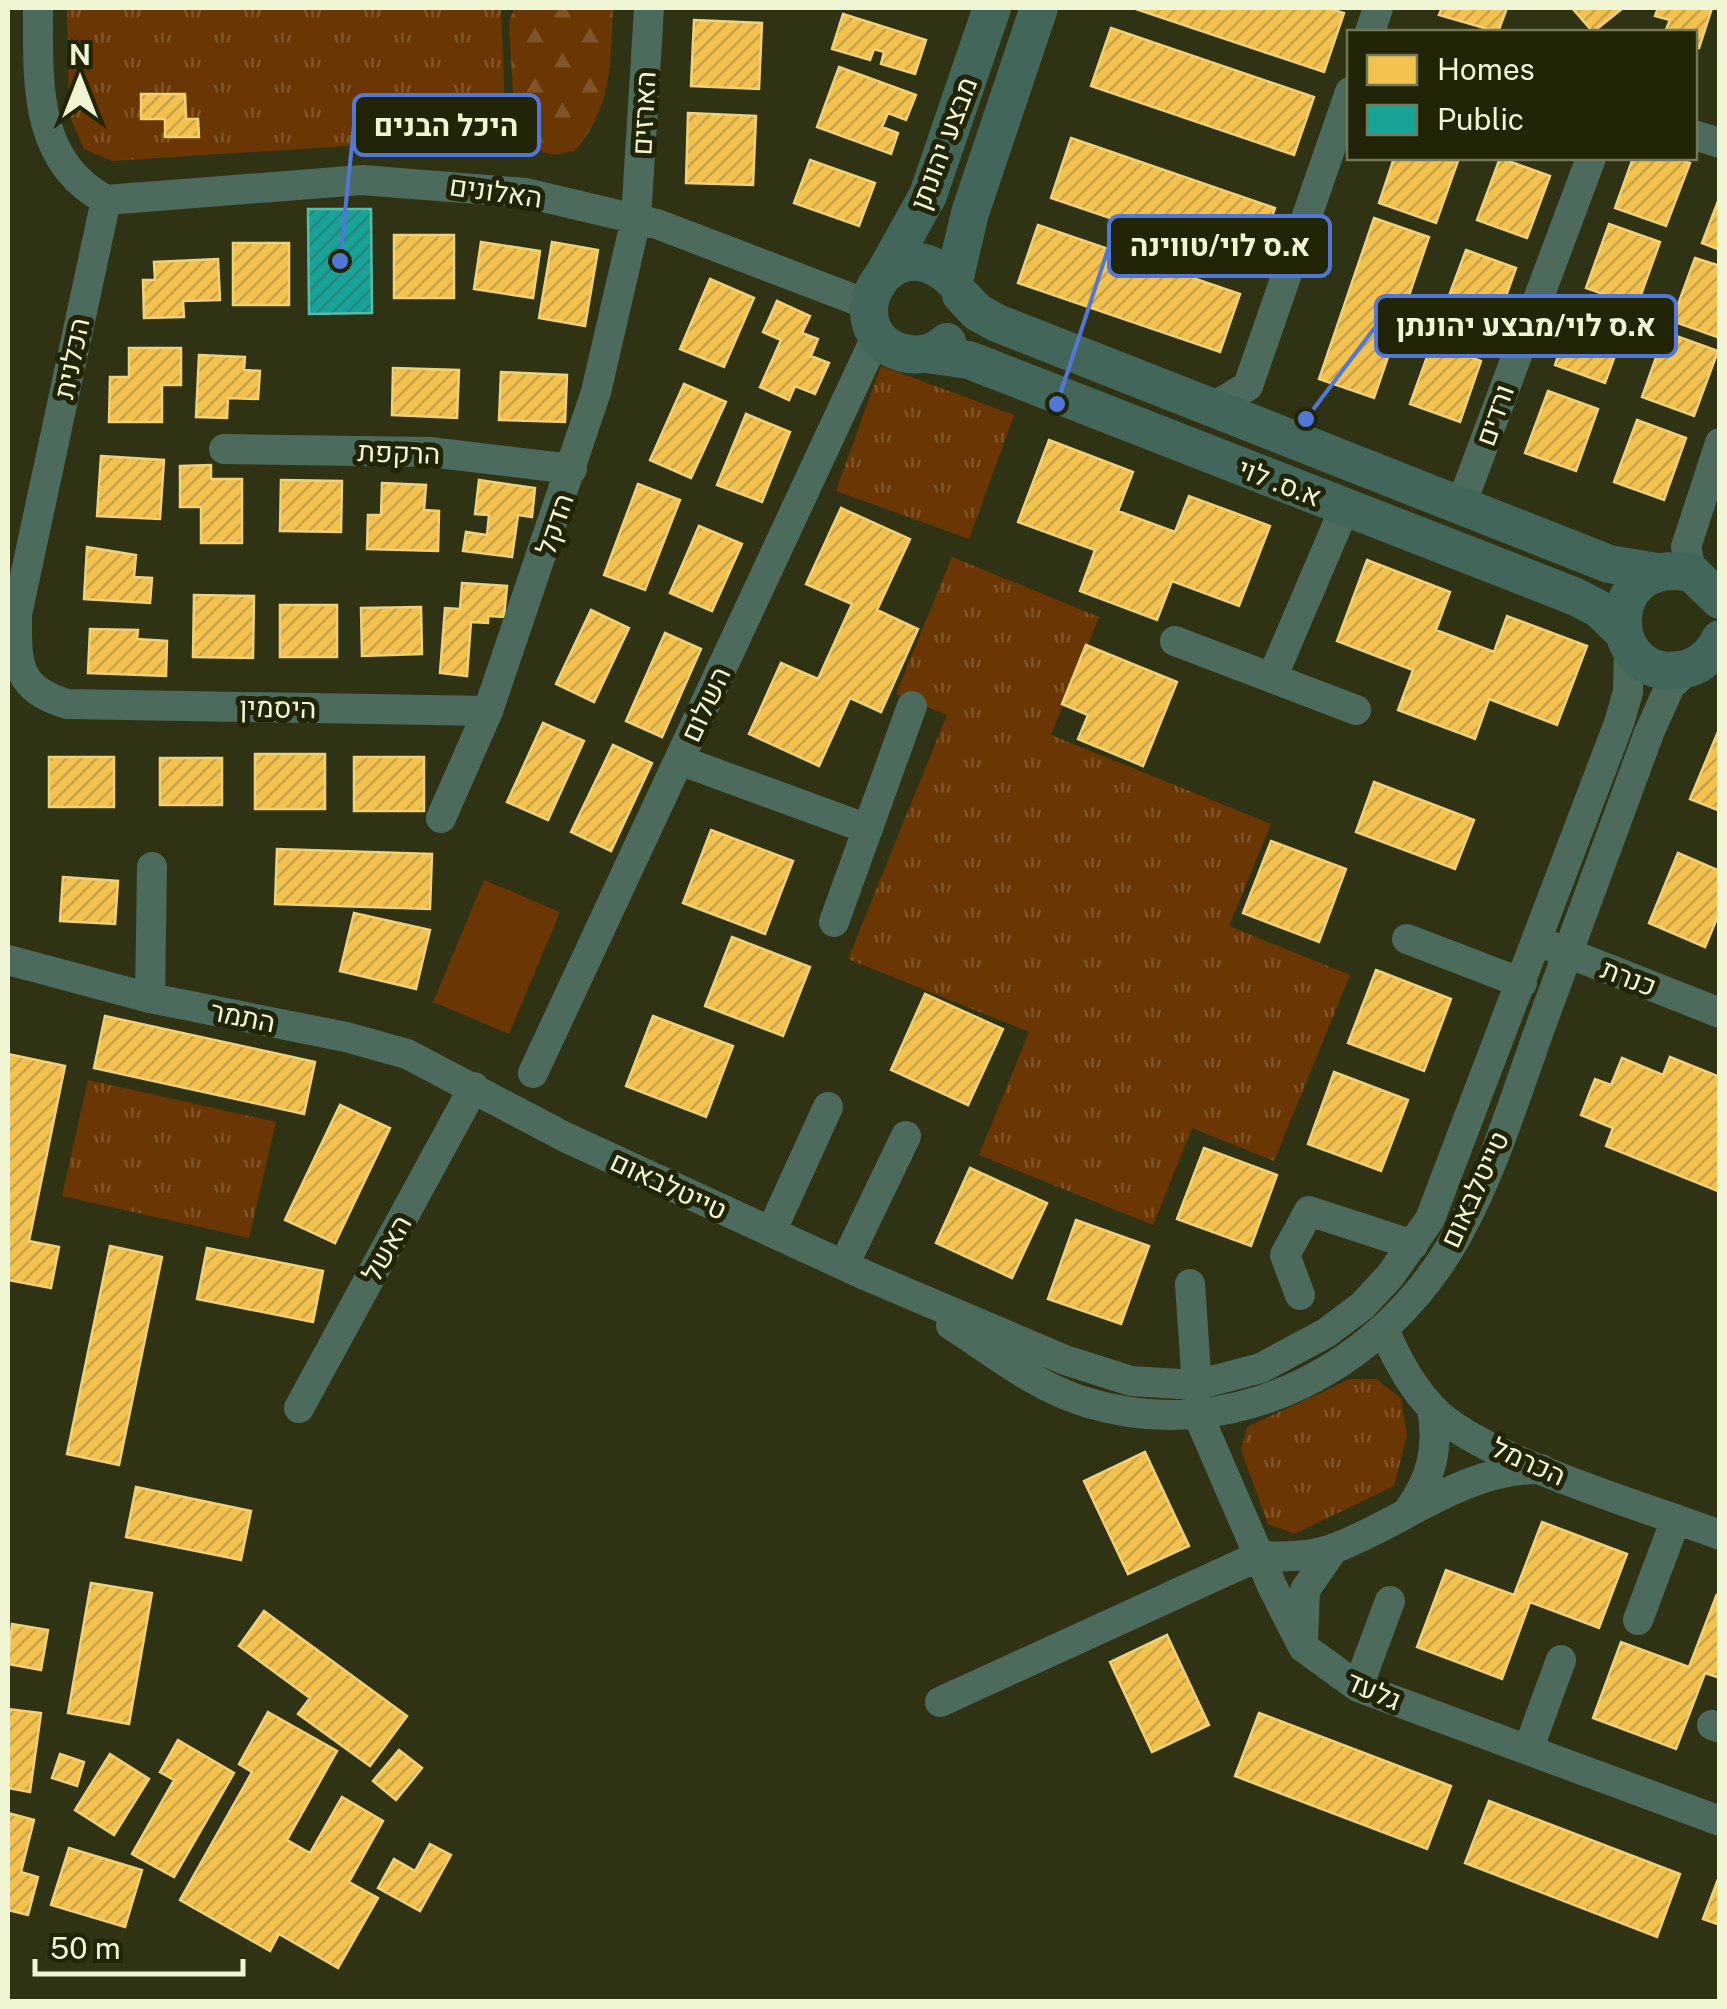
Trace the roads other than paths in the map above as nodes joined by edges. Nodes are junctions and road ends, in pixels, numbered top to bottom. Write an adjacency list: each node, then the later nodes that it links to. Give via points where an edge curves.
1 (38, 8): 7 (street, via 48,134 63,168)
2 (649, 8): 8 (street, הארזים)
3 (992, 8): 10 (main road, מבצע יהונתן, via 928,194)
4 (1039, 8): 9 (main road, מבצע יהונתן, via 970,214)
5 (1347, 101): 12 (street, via 1254,373 1234,398)
6 (1589, 160): 16 (street, ורדים)
7 (106, 200): 8 (street, האלונים, via 400,180 526,193); 23 (street, הכלנית, via 17,614 25,683)
8 (636, 219): 10 (street, האלונים); 15 (street, הדקל)
9 (958, 288): 10 (main road, via 943,270 913,261); 11 (main road, via 960,325 941,348); 12 (main road, א.ס. לוי, via 977,312 997,322)
10 (877, 305): 11 (main road, via 900,352); 27 (street, השלום)
11 (926, 354): 17 (main road, א.ס. לוי, via 969,360)
12 (1214, 407): 16 (main road, א.ס. לוי)
13 (1720, 443): 18 (street, via 1686,547)
14 (224, 448): 15 (street, הרקפת, via 430,452)
15 (572, 469): 26 (street, הדקל)
16 (1461, 505): 18 (main road, א.ס. לוי, via 1610,564)
17 (1344, 507): 19 (main road, א.ס. לוי, via 1576,597 1599,609); 22 (street)
18 (1700, 585): 19 (main road, via 1632,588 1625,602)
19 (1626, 640): 21 (main road, א.ס. לוי, via 1655,668); 33 (street, טייטלבאום, via 1628,692 1619,723)
20 (1175, 642): 22 (street)
21 (1707, 657): 34 (street, טייטלבאום, via 1670,686)
22 (1272, 678): 25 (street)
23 (67, 704): 26 (street, היסמין)
24 (912, 706): 29 (street)
25 (1356, 710)
26 (488, 711): 28 (street, הדקל)
27 (679, 760): 29 (street); 39 (street, השלום)
28 (440, 818)
29 (868, 829): 31 (street)
30 (152, 868): 37 (street)
31 (834, 922)
32 (1407, 939): 36 (street)
33 (1538, 942): 34 (street, כנרת); 36 (street, טייטלבאום)
34 (1568, 953): 38 (street, כנרת); 48 (street, טייטלבאום, via 1458,1235)
35 (8, 960): 37 (street, התמר)
36 (1522, 984): 44 (street, טייטלבאום, via 1446,1182)
37 (150, 998): 40 (street, התמר, via 346,1037 407,1054)
38 (1720, 1012)
39 (533, 1073)
40 (474, 1088): 43 (street, טייטלבאום); 50 (street, האשל)
41 (828, 1107): 43 (street)
42 (906, 1136): 45 (street)
43 (772, 1232): 45 (street, טייטלבאום)
44 (1413, 1245): 47 (street, via 1309,1211 1285,1255); 49 (street, טייטלבאום, via 1362,1306 1326,1333 1261,1368)
45 (855, 1270): 49 (street, טייטלבאום, via 1097,1372); 52 (street, טייטלבאום, via 1053,1389 1125,1412)
46 (1190, 1284): 49 (street, גלעד)
47 (1300, 1295)
48 (1384, 1329): 51 (street, הכרמל); 52 (street, טייטלבאום, via 1274,1398)
49 (1196, 1385): 52 (street, גלעד)
50 (299, 1408)
51 (1432, 1408): 53 (street, הכרמל, via 1457,1429); 54 (street, via 1434,1458 1424,1490)
52 (1198, 1417): 58 (street, גלעד)
53 (1541, 1469): 54 (street, via 1490,1475); 55 (street, הכרמל)
54 (1408, 1511): 57 (street)
55 (1676, 1518): 56 (street, הכרמל); 60 (street)
56 (1720, 1535)
57 (1334, 1548): 58 (street); 61 (street, via 1305,1590)
58 (1258, 1556): 61 (street, גלעד); 64 (street)
59 (1390, 1601): 63 (street)
60 (1638, 1620)
61 (1303, 1647): 63 (street, גלעד)
62 (1561, 1660): 65 (street)
63 (1358, 1686): 65 (street, גלעד)
64 (940, 1702)
65 (1528, 1750): 66 (street, גלעד)
66 (1720, 1822)

